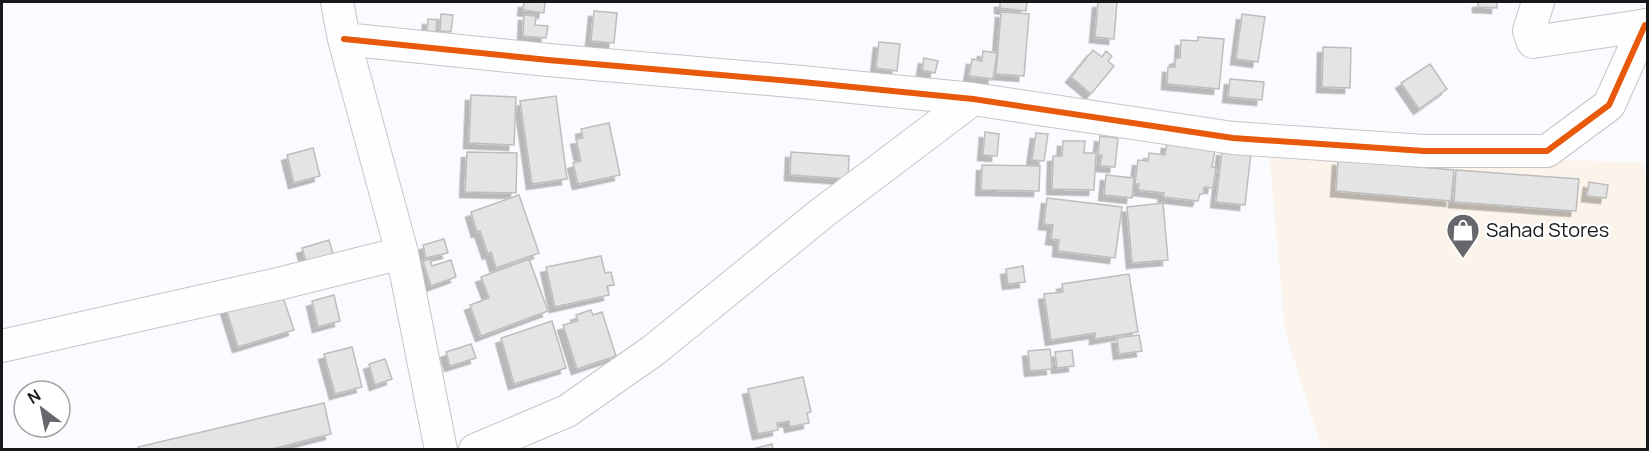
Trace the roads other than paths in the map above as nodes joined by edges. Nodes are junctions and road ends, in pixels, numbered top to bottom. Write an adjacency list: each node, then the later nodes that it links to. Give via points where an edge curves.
1 (337, 2): 4 (street)
2 (1538, 2): 3 (street, via 1529,31 1533,42)
3 (1646, 25): 5 (street, via 1609,105 1547,151 1424,151 1233,138)
4 (344, 39): 5 (street); 6 (street)
5 (973, 99): 9 (street, via 822,213 635,364 567,411)
6 (402, 253): 7 (street); 8 (street)
7 (2, 346)
8 (441, 450)
9 (475, 450)

